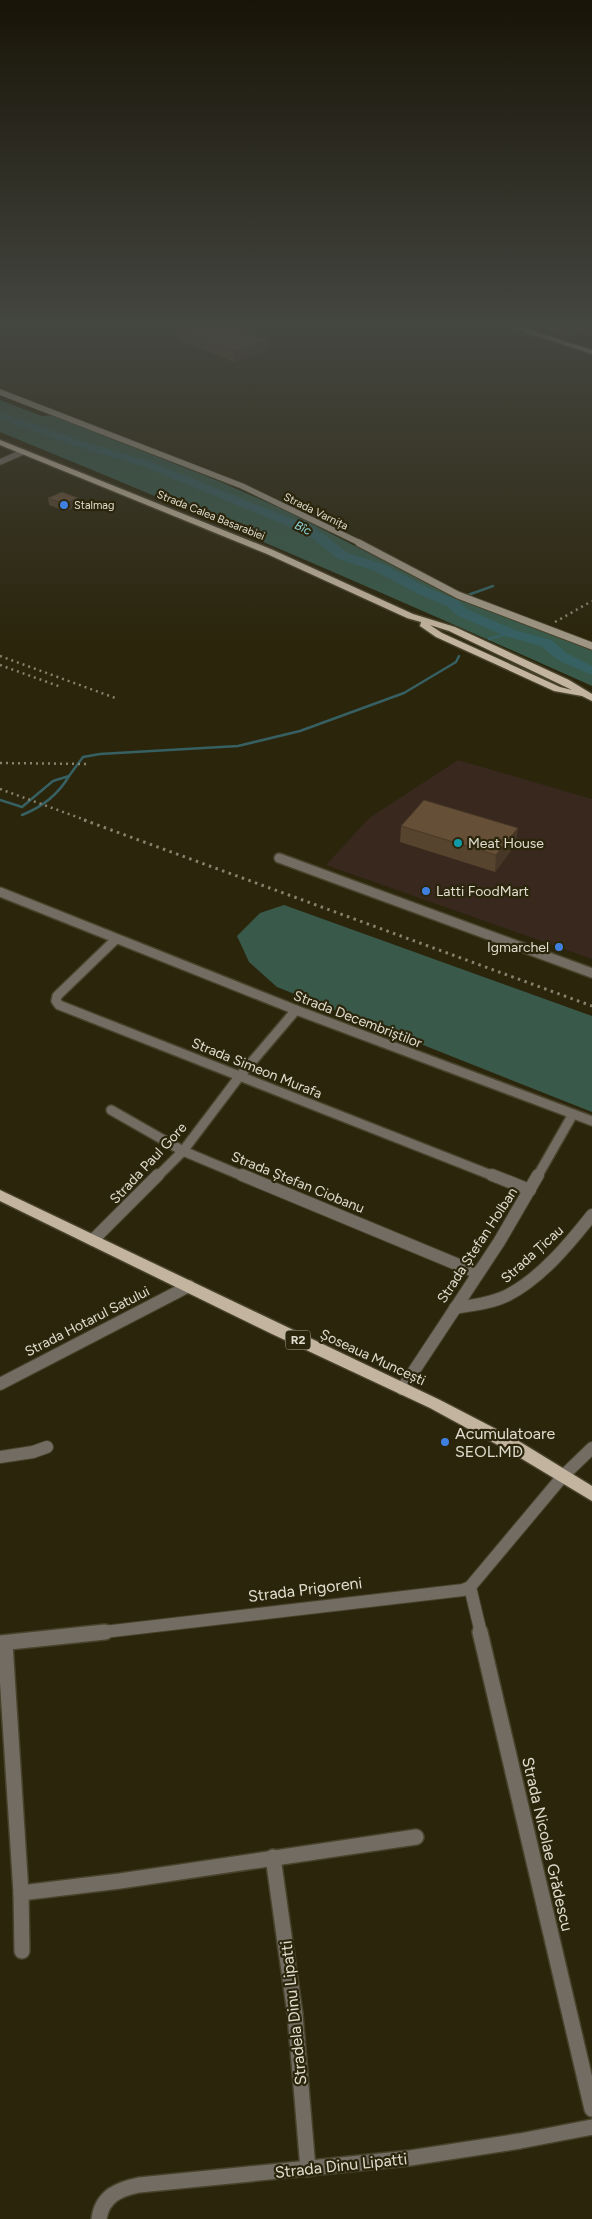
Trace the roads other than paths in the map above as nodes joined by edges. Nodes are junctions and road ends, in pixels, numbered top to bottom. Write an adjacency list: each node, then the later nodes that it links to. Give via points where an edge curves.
1 (102, 432): 8 (street, Strada Varnița, via 242,486 458,595)
2 (0, 442): 3 (main road, Strada Calea Basarabiei)
3 (23, 452): 4 (street); 5 (main road, Strada Calea Basarabiei, via 270,552)
4 (0, 462)
5 (410, 616): 6 (main road, Strada Calea Basarabiei); 7 (main road, Strada Calea Basarabiei)
6 (452, 629): 7 (main road); 9 (main road, Strada Calea Basarabiei)
7 (439, 635): 10 (main road, Strada Calea Basarabiei)
8 (592, 646)
9 (540, 670): 10 (main road, via 537,675); 11 (main road, Strada Calea Basarabiei)
10 (529, 676): 11 (main road, Strada Calea Basarabiei, via 557,689)
11 (591, 698)
12 (279, 858): 15 (street)
13 (0, 892): 14 (street, Strada Decembriștilor)
14 (116, 939): 16 (street, Strada Decembriștilor); 17 (street, Strada Simeon Murafa, via 57,996 59,1005)
15 (592, 973)
16 (296, 1010): 17 (street, Strada Paul Gore); 19 (street, Strada Decembriștilor)
17 (239, 1077): 21 (street, Strada Paul Gore); 22 (street, Strada Simeon Murafa)
18 (111, 1110): 21 (street, Strada Ștefan Ciobanu)
19 (573, 1114): 20 (street, Strada Decembriștilor); 22 (street, Strada Ștefan Holban)
20 (592, 1121)
21 (183, 1151): 25 (street, Strada Paul Gore); 26 (street, Strada Ștefan Ciobanu)
22 (530, 1190): 26 (street, Strada Ștefan Holban)
23 (0, 1195): 25 (main road, Șoseaua Muncești / R2)
24 (592, 1215): 28 (street, Strada Țicau, via 550,1262 509,1295)
25 (93, 1240): 27 (main road, Șoseaua Muncești / R2)
26 (478, 1273): 28 (street, Strada Ștefan Holban)
27 (189, 1286): 29 (street, Strada Hotarul Satului); 30 (main road, Șoseaua Muncești / R2)
28 (454, 1308): 30 (street, Strada Ștefan Holban)
29 (0, 1384)
30 (402, 1389): 34 (main road, Șoseaua Muncești / R2, via 504,1440)
31 (46, 1447): 33 (street)
32 (592, 1448): 34 (street)
33 (0, 1457)
34 (562, 1476): 35 (main road, Șoseaua Muncești / R2); 36 (street)
35 (592, 1494)
36 (470, 1588): 37 (street, Strada Prigoreni); 42 (street, Strada Nicolae Grădescu)
37 (3, 1643): 40 (street)
38 (416, 1837): 39 (street)
39 (273, 1857): 40 (street, via 116,1883); 44 (street, Stradela Dinu Lipatti, via 295,2014)
40 (21, 1893): 41 (street)
41 (22, 1951)
42 (592, 2109)
43 (592, 2126): 44 (street, Strada Dinu Lipatti, via 535,2140)
44 (308, 2169): 45 (street, Strada Dinu Lipatti, via 124,2188 110,2194)
45 (99, 2215)

